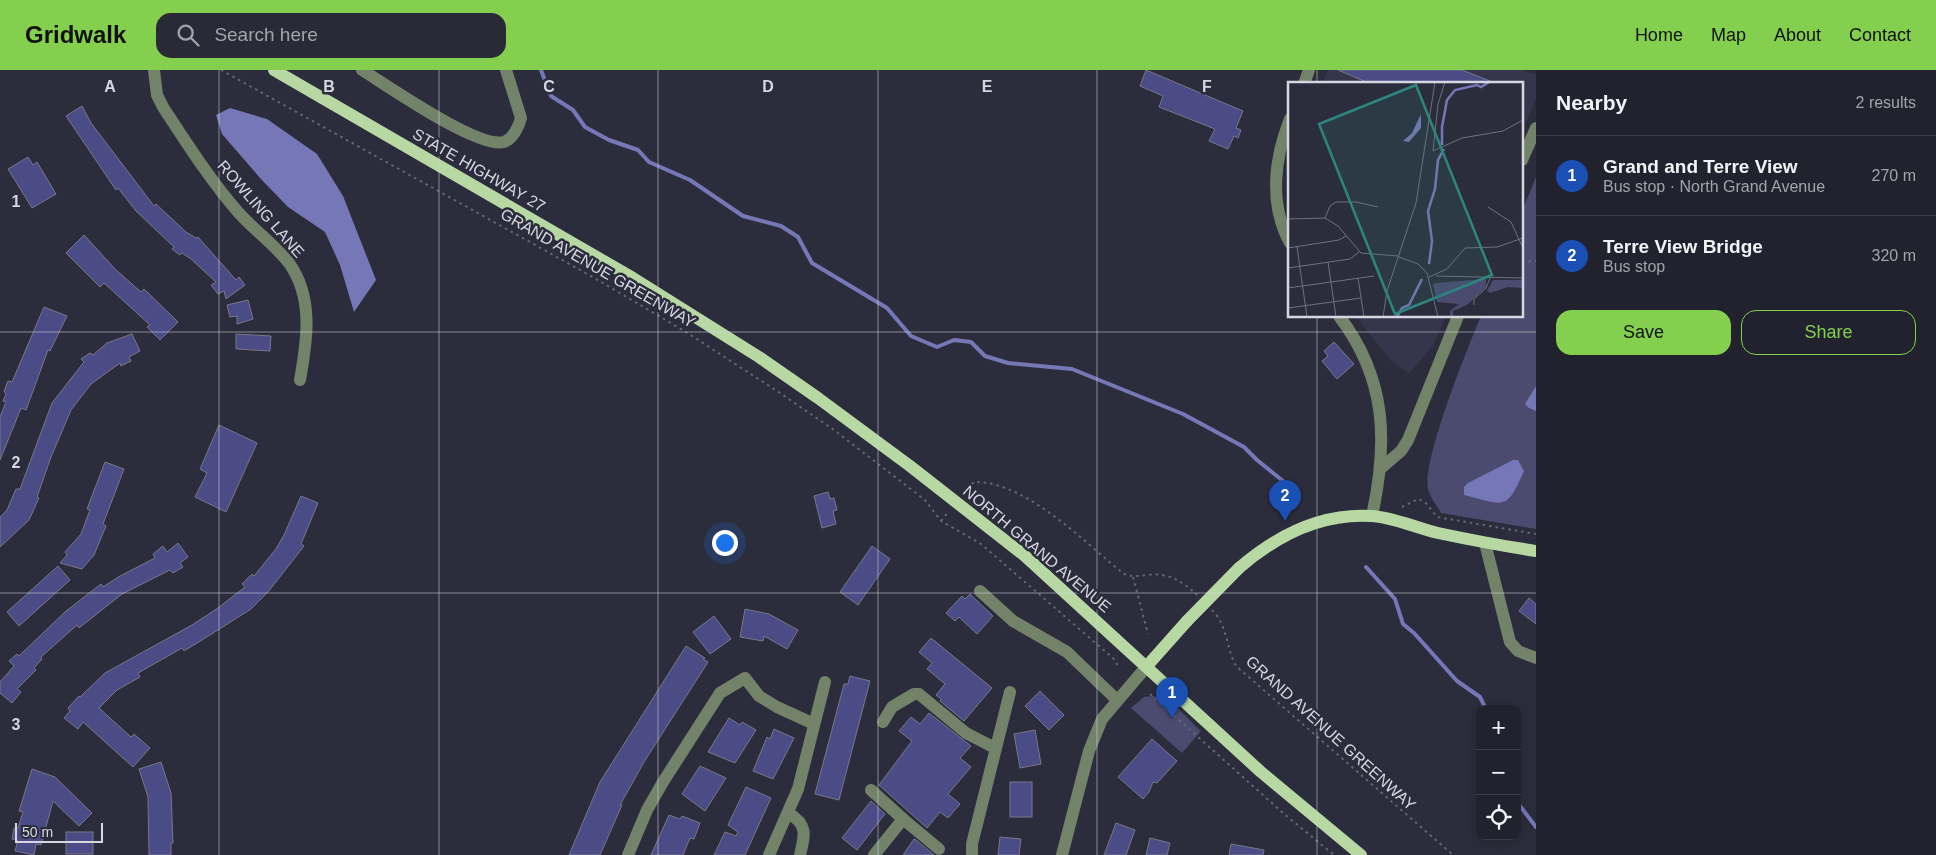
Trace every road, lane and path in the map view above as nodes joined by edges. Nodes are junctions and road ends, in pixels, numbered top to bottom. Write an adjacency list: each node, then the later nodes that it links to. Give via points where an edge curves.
1 (154, 70): 15 (street, ROWLING LANE, via 157,96 218,188 276,249 297,277 304,297 308,332)
2 (220, 70): 29 (path, GRAND AVENUE GREENWAY, via 464,203 686,332 834,430 925,500 941,521 981,544 1114,659)
3 (274, 70): 12 (main road, STATE HIGHWAY 27)
4 (362, 70): 5 (street, via 468,134 492,142 504,142 520,125 521,118)
5 (506, 70)
6 (1309, 70): 7 (street)
7 (1305, 82)
8 (1288, 124): 11 (street, via 1276,166 1280,216)
9 (1536, 128): 10 (street)
10 (1524, 155)
11 (1288, 238)
12 (668, 299): 30 (main road, NORTH GRAND AVENUE, via 818,398 910,466 1025,556)
13 (1340, 318): 16 (street, via 1369,367 1379,401 1383,430)
14 (1457, 318): 16 (street, via 1408,440 1401,451)
15 (300, 380)
16 (1380, 469): 19 (street)
17 (964, 492): 23 (path, via 974,482 988,482 1024,497 1124,574)
18 (1402, 507): 20 (path, via 1418,499 1426,502 1437,517)
19 (1372, 516): 21 (main road); 30 (main road, bridge, via 1343,518 1294,530 1271,543 1239,568)
20 (1536, 534)
21 (1486, 543): 22 (main road); 28 (street, via 1510,642 1518,650)
22 (1536, 551)
23 (1133, 577): 25 (path, via 1160,574 1172,577 1186,584); 27 (path)
24 (980, 591): 34 (street, via 1013,621 1067,652)
25 (1199, 598)
26 (1206, 604): 50 (path, GRAND AVENUE GREENWAY, via 1220,618 1230,656 1236,666)
27 (1148, 634)
28 (1536, 658)
29 (1118, 666)
30 (1146, 666): 34 (street); 49 (main road, NORTH GRAND AVENUE, via 1261,772)
31 (825, 682): 36 (street)
32 (1010, 692): 37 (street)
33 (1150, 694): 48 (path)
34 (1116, 700): 47 (street, via 1102,718 1089,750)
35 (883, 722): 37 (street, via 892,707 919,694 966,733)
36 (814, 724): 39 (street, via 798,789); 42 (street, via 759,696 745,678 720,693 647,810)
37 (995, 748): 46 (street)
38 (870, 790): 40 (street)
39 (788, 813): 43 (street); 44 (street, via 799,819 803,826)
40 (903, 819): 41 (street); 45 (street)
41 (939, 849)
42 (628, 855)
43 (769, 855)
44 (800, 855)
45 (874, 855)
46 (972, 855)
47 (1062, 855)
48 (1334, 855)
49 (1361, 855)
50 (1453, 855)

